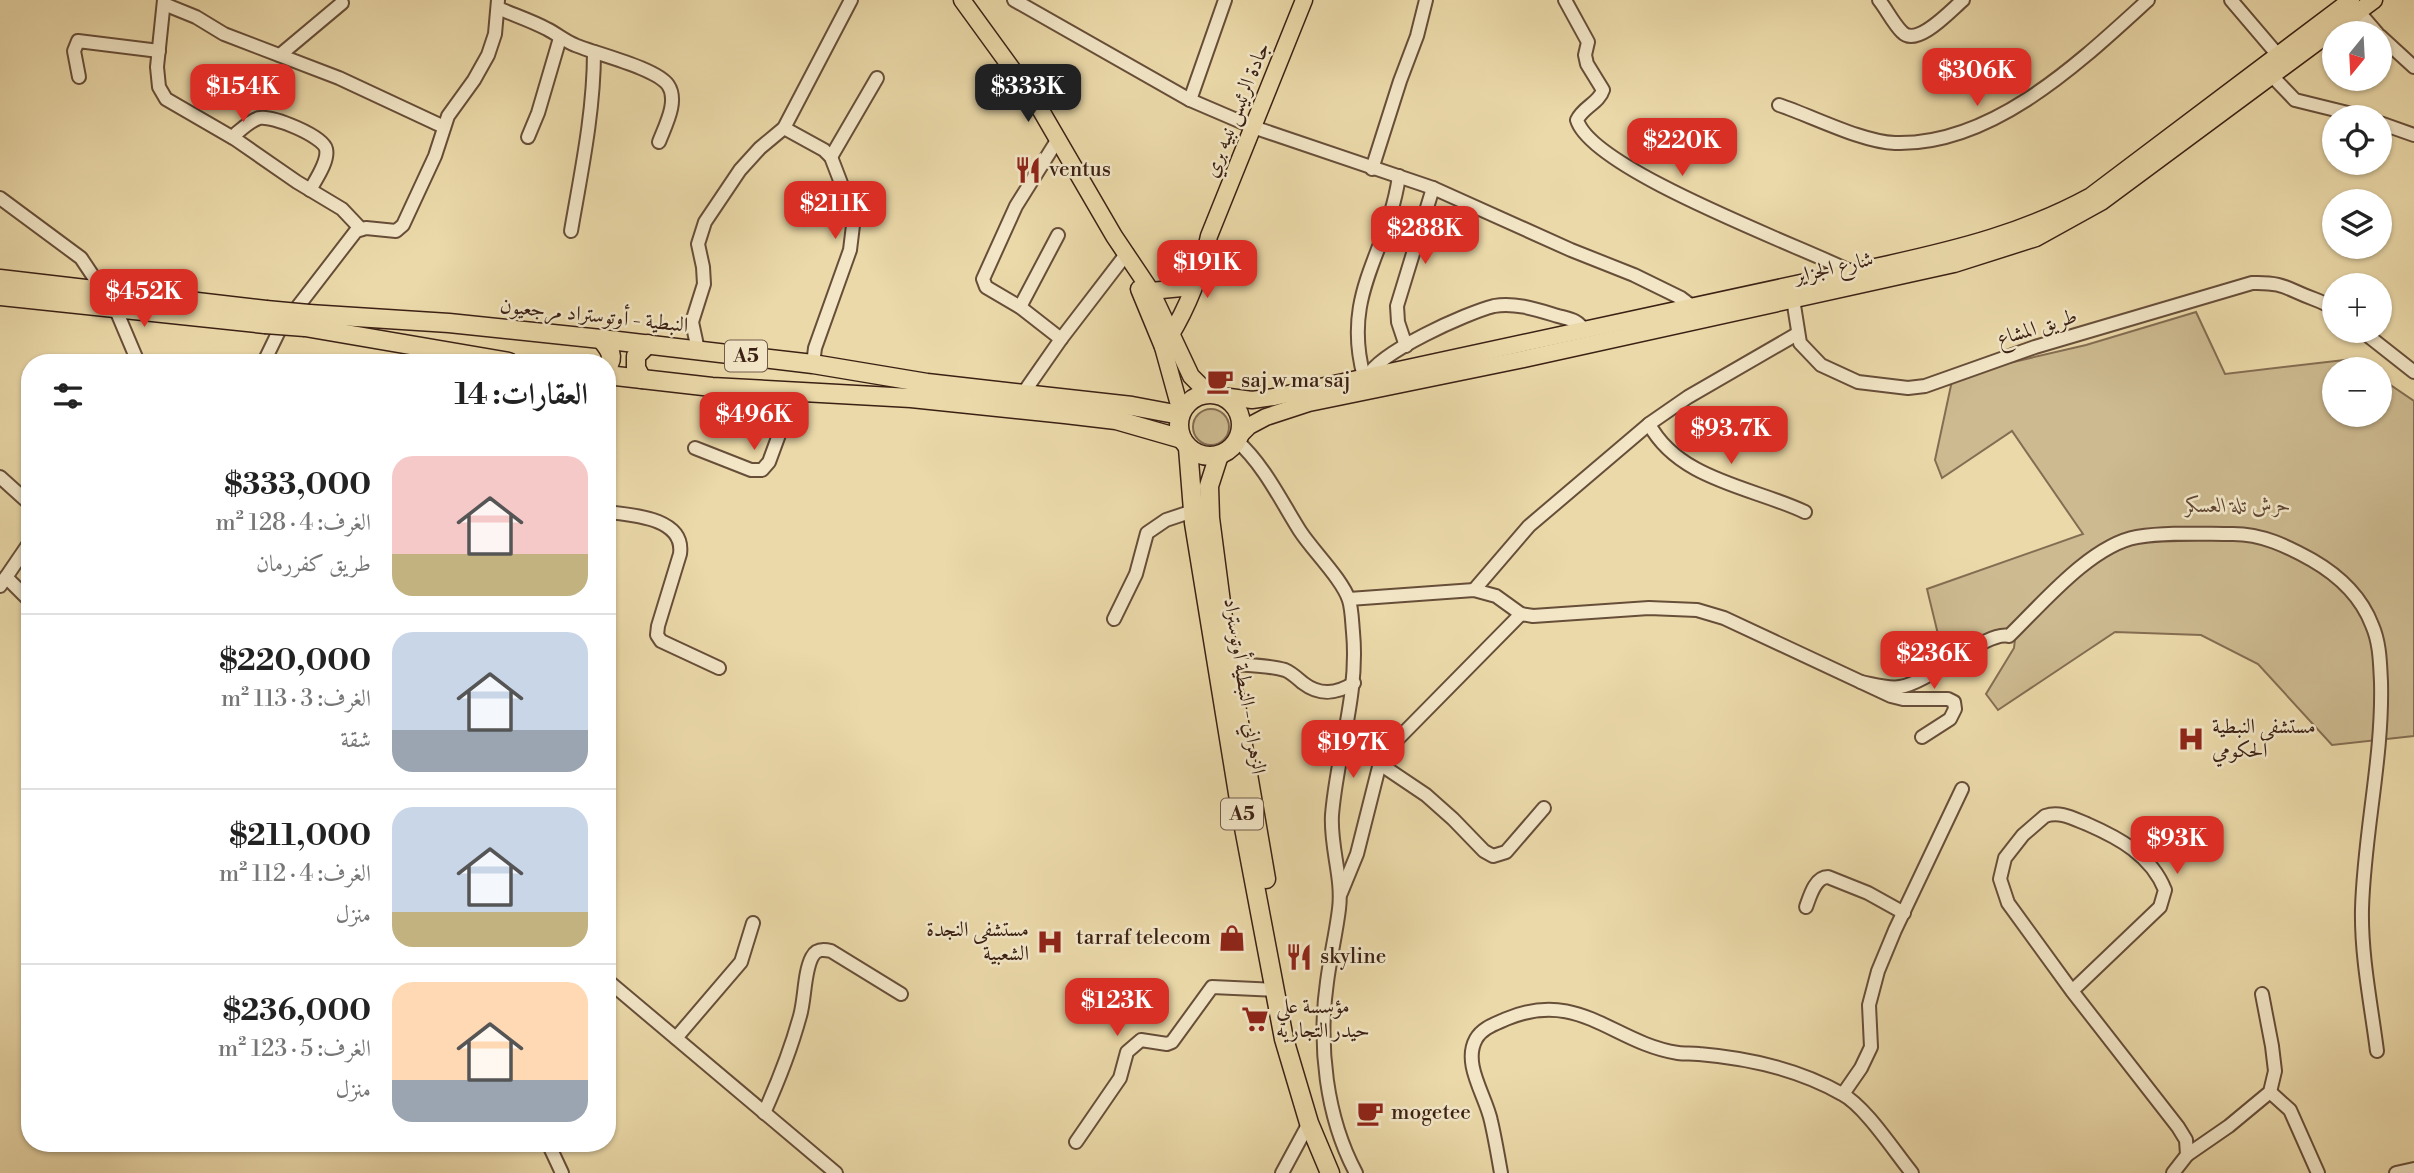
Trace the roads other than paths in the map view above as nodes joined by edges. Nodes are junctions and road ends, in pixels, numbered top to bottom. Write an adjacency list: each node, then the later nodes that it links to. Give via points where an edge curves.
1 (851, 0): 34 (street)
2 (962, 0): 38 (main road)
3 (1014, 0): 28 (street)
4 (1225, 0): 28 (street)
5 (1304, 0): 32 (main road, جادة الرئيس نبيه بري)
6 (1426, 0): 41 (street)
7 (1565, 0): 51 (street, via 1587,42 1586,61 1602,90 1577,120 1587,135 1636,173 1670,191)
8 (1879, 0): 9 (street, via 1904,34 1913,37)
9 (1963, 0)
10 (2148, 0): 29 (street, via 2016,107 1965,130 1894,143)
11 (2231, 0): 22 (street)
12 (2374, 0): 16 (main road, شارع الجزاير)
13 (164, 2): 20 (street); 23 (street, via 224,34)
14 (342, 3): 23 (street)
15 (498, 4): 18 (street); 31 (street, via 488,55)
16 (2354, 6): 17 (street); 22 (main road, شارع الجزاير); 25 (main road, شارع الجزاير)
17 (2367, 21)
18 (560, 38): 21 (street); 37 (street)
19 (2392, 47): 24 (street)
20 (159, 51): 26 (street, via 78,41); 36 (street, via 157,79 166,99)
21 (594, 52): 39 (street, via 668,84 670,113); 47 (street, via 591,103)
22 (2277, 54): 51 (main road, شارع الجزاير, via 2091,196 2052,217 1985,241)
23 (280, 55): 31 (street)
24 (2414, 67)
25 (2272, 76): 30 (street, via 2295,100); 57 (main road, شارع الجزاير, via 2116,192 2036,238 1954,264)
26 (79, 77)
27 (877, 78): 40 (street)
28 (1190, 100): 32 (street)
29 (1779, 105)
30 (2322, 107)
31 (444, 127): 46 (street, via 403,225 391,232)
32 (1253, 127): 41 (street); 49 (main road, جادة الرئيس نبيه بري)
33 (2392, 127): 35 (street)
34 (784, 128): 40 (street); 72 (street, via 740,170 700,233 705,276 692,322)
35 (2414, 135)
36 (232, 137): 44 (street); 44 (street, via 262,117 322,141 327,151)
37 (528, 137)
38 (1058, 139): 50 (main road); 59 (street, via 1016,206 983,279 985,286)
39 (659, 142)
40 (831, 157): 77 (street, via 855,223)
41 (1372, 169): 42 (street)
42 (1399, 176): 43 (street); 80 (street, via 1390,218 1357,315 1357,346)
43 (1433, 188): 60 (street, via 1634,275); 71 (street, via 1397,306)
44 (310, 190): 46 (street, via 342,209)
45 (0, 198): 54 (street, via 81,258)
46 (360, 228): 74 (street, via 279,331)
47 (571, 231)
48 (1058, 235): 59 (street)
49 (1209, 236): 53 (main road); 65 (main road, via 1204,262)
50 (1124, 256): 55 (main road); 65 (main road); 68 (street)
51 (1852, 272): 60 (main road, شارع الجزاير)
52 (0, 279): 54 (highway, النبطية - أوتوستراد مرجعيون / A5)
53 (1182, 288): 55 (main road); 65 (main road)
54 (103, 291): 62 (highway, النبطية - أوتوستراد مرجعيون / A5)
55 (1151, 291): 65 (main road)
56 (0, 296): 61 (highway, النبطية - أوتوستراد مرجعيون / A5)
57 (1793, 299): 66 (street); 87 (main road, شارع الجزاير, via 1309,403 1266,417)
58 (2322, 302): 66 (street, طريق المشاع, via 2277,283 2252,284 1908,388 1873,385 1840,375 1814,359)
59 (1020, 307): 68 (street)
60 (1693, 307): 64 (main road, شارع الجزاير)
61 (117, 310): 62 (highway, النبطية - أوتوستراد مرجعيون / A5); 73 (street)
62 (266, 317): 63 (highway, النبطية - أوتوستراد مرجعيون / A5, bridge)
63 (307, 321): 67 (highway, النبطية - أوتوستراد مرجعيون / A5, via 449,323); 75 (highway, النبطية - أوتوستراد مرجعيون / A5)
64 (1584, 331): 71 (street, via 1577,321 1539,310 1496,306 1451,322); 80 (main road, شارع الجزاير)
65 (1165, 333): 84 (main road, via 1191,376); 85 (main road)
66 (1797, 334): 86 (street)
67 (601, 339): 70 (highway, النبطية - أوتوستراد مرجعيون / A5); 76 (highway)
68 (1061, 339): 83 (street)
69 (2377, 343): 78 (street)
70 (648, 344): 72 (highway, النبطية - أوتوستراد مرجعيون / A5); 81 (highway, via 636,355)
71 (1406, 346): 80 (street)
72 (698, 350): 77 (highway, النبطية - أوتوستراد مرجعيون / A5)
73 (135, 354)
74 (268, 354)
75 (470, 354)
76 (611, 354)
77 (813, 364): 83 (highway, النبطية - أوتوستراد مرجعيون / A5)
78 (2414, 372)
79 (616, 376): 81 (highway, A5)
80 (1366, 376): 84 (main road, شارع الجزاير, via 1263,399)
81 (642, 379): 82 (highway, A5)
82 (780, 391): 88 (highway, A5, via 911,398 1116,420); 89 (street, via 787,413 762,470)
83 (1022, 395): 85 (highway, النبطية - أوتوستراد مرجعيون / A5)
84 (1219, 396): 85 (highway, via 1202,395 1190,401); 87 (highway, via 1238,412)
85 (1181, 414): 88 (highway, A5)
86 (1649, 424): 94 (street, via 1666,449 1691,467); 98 (street, via 1529,526)
87 (1238, 438): 90 (highway); 100 (street)
88 (1185, 443): 90 (highway, A5, via 1197,454); 93 (highway, الزهراني - النبطية أوتوستراد / A5)
89 (695, 448)
90 (1219, 455): 103 (highway, الزهراني - النبطية أوتوستراد / A5, via 1209,486 1210,518)
91 (0, 477): 92 (street)
92 (21, 496)
93 (1193, 511): 102 (street, via 1166,520 1147,533 1136,574); 116 (highway, الزهراني - النبطية أوتوستراد / A5, via 1241,812)
94 (1805, 512)
95 (616, 514): 104 (street, via 662,523 674,530 681,548 658,638)
96 (21, 555): 97 (street)
97 (3, 582): 99 (street)
98 (1474, 590): 100 (street); 101 (street, via 1496,596)
99 (21, 595)
100 (1349, 599): 106 (street)
101 (1521, 614): 105 (street, via 1544,617 1649,608 1697,610 1724,618); 108 (street, via 1382,755)
102 (1114, 620)
103 (1229, 664): 106 (street, via 1286,671 1327,693); 134 (highway, الزهراني - النبطية أوتوستراد / A5, via 1287,1008 1323,1132)
104 (719, 668)
105 (1861, 682): 107 (street, via 1903,699 1954,702 1950,719); 121 (street, via 1899,687 1933,674 1984,641 2008,636 2085,565 2136,538 2252,536 2284,545 2339,577 2372,624 2380,662 2379,743 2362,908)
106 (1354, 683): 111 (street, via 1332,822)
107 (1922, 737)
108 (1380, 764): 110 (street, via 1426,794 1493,856 1506,852); 111 (street, via 1357,854)
109 (1962, 789): 113 (street)
110 (1544, 808)
111 (1341, 894): 135 (street, via 1326,985 1324,1041 1329,1093)
112 (1806, 907): 113 (street, via 1819,880 1828,877 1868,892)
113 (1904, 913): 123 (street, via 1870,997 1869,1053)
114 (753, 923): 120 (street, via 741,962)
115 (616, 988): 120 (street)
116 (1276, 990): 125 (highway, الزهراني - النبطية أوتوستراد / A5, via 1284,1040); 126 (street, via 1212,987 1172,1042 1141,1040 1127,1052 1120,1078)
117 (2072, 991): 117 (street, via 2160,907 2165,890 2146,860 2127,844 2065,815 2052,814 2023,835 2005,858 2001,888 2007,903); 128 (street, via 2178,1127)
118 (901, 994): 124 (street, via 831,951 816,952 800,1016)
119 (2262, 994): 122 (street, via 2275,1070)
120 (676, 1038): 124 (street)
121 (2377, 1051)
122 (2270, 1092): 128 (street); 139 (street, via 2290,1110)
123 (1843, 1094): 136 (street, via 1779,1069 1653,1045 1573,1011 1535,1011 1489,1027 1474,1043 1473,1067 1491,1119); 137 (street, via 1865,1113)
124 (764, 1113): 131 (street)
125 (1309, 1123): 132 (street); 133 (highway, الزهراني - النبطية أوتوستراد / A5)
126 (1076, 1142)
127 (552, 1152): 130 (street)
128 (2187, 1154): 138 (street)
129 (2414, 1169): 140 (street)
130 (562, 1173)
131 (835, 1173)
132 (1282, 1173)
133 (1330, 1173)
134 (1342, 1173)
135 (1356, 1173)
136 (1501, 1173)
137 (1912, 1173)
138 (2173, 1173)
139 (2318, 1173)
140 (2396, 1173)

